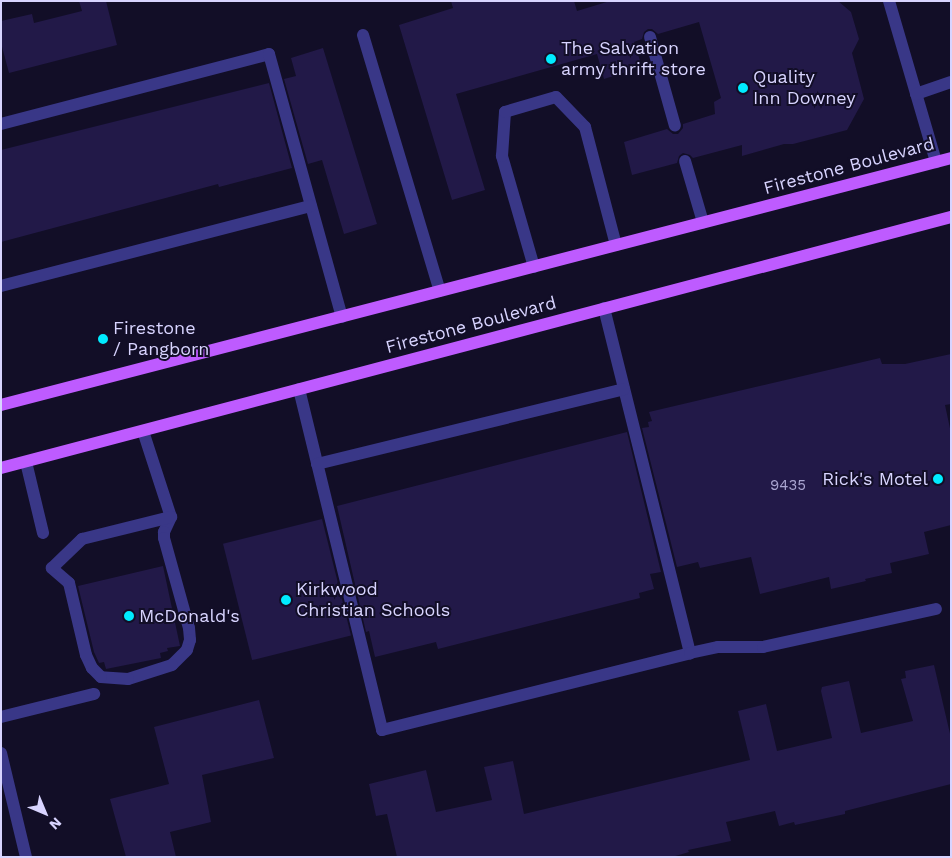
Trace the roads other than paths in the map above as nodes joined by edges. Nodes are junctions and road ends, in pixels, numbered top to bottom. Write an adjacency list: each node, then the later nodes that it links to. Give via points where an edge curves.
1 (890, 1): 5 (street)
2 (363, 35): 17 (street)
3 (650, 37): 7 (street)
4 (951, 82): 5 (street)
5 (916, 94): 10 (street)
6 (1, 124): 11 (street, via 269,54)
7 (675, 126)
8 (951, 158): 10 (main road, Firestone Boulevard)
9 (685, 160): 13 (street)
10 (936, 162): 13 (main road, Firestone Boulevard)
11 (310, 206): 16 (street); 19 (street)
12 (951, 217): 18 (main road, Firestone Boulevard)
13 (703, 222): 14 (main road, Firestone Boulevard)
14 (616, 246): 15 (main road, Firestone Boulevard); 15 (street, via 585,126 556,97 505,112 502,156)
15 (534, 267): 17 (main road, Firestone Boulevard)
16 (1, 286)
17 (440, 291): 19 (main road, Firestone Boulevard)
18 (604, 308): 20 (main road, Firestone Boulevard); 21 (street)
19 (342, 317): 22 (main road, Firestone Boulevard)
20 (299, 389): 23 (main road, Firestone Boulevard); 25 (street)
21 (624, 389): 25 (street); 30 (street)
22 (1, 405)
23 (143, 430): 24 (main road, Firestone Boulevard); 27 (street)
24 (26, 462): 26 (main road, Firestone Boulevard); 28 (street)
25 (317, 464): 30 (street, via 382,730)
26 (1, 468)
27 (170, 517): 27 (street, via 82,539 52,568 69,583 86,655 101,677 128,679 142,675 172,665 187,650 189,628 164,538)
28 (43, 533)
29 (936, 609): 30 (street, via 763,648 718,647)
30 (690, 653)
31 (94, 694): 32 (street)
32 (1, 717)
33 (1, 753): 34 (street)
34 (26, 857)

